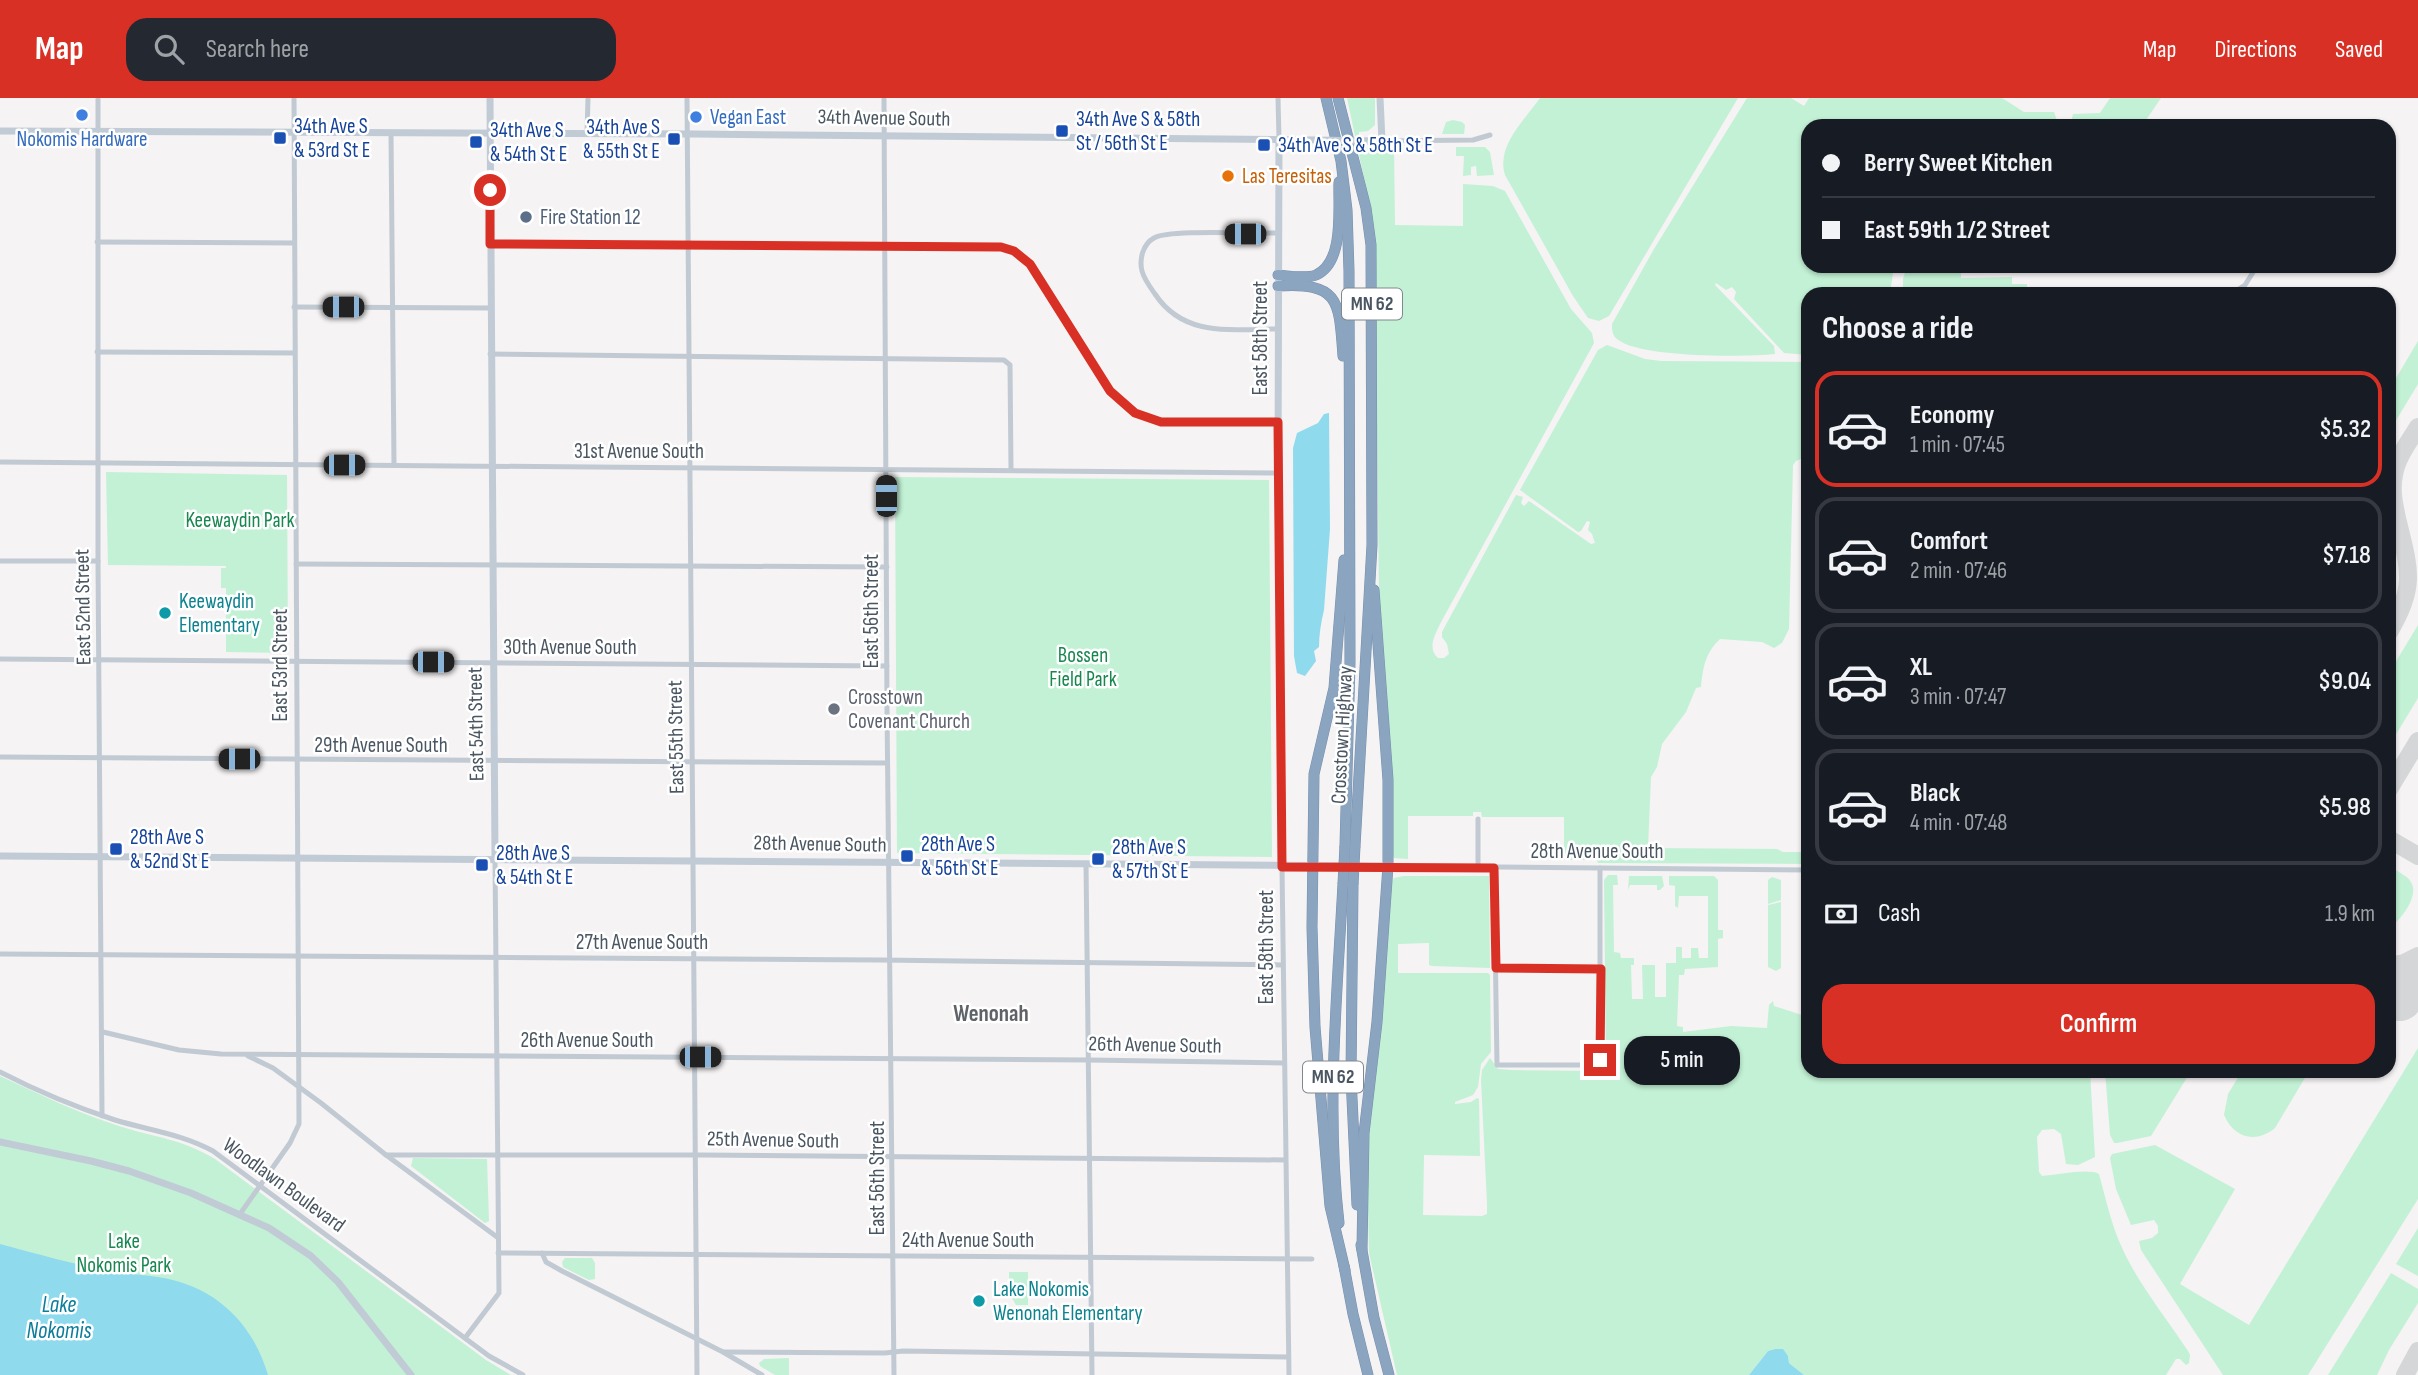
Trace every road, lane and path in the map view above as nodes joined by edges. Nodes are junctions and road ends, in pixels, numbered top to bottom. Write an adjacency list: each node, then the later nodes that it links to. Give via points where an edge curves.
1 (98, 98): 12 (street, East 52nd Street)
2 (293, 98): 13 (street, East 53rd Street)
3 (490, 98): 15 (street, East 54th Street)
4 (588, 98): 16 (street)
5 (687, 98): 17 (street, East 55th Street)
6 (884, 98): 19 (street, East 56th Street)
7 (1278, 98): 20 (street, East 58th Street)
8 (1326, 98): 22 (highway, Crosstown Highway / MN 62)
9 (1380, 98): 21 (street)
10 (1339, 101): 53 (highway, Crosstown Highway / MN 62, via 1371,245)
11 (0, 131): 12 (street, 34th Avenue South)
12 (97, 131): 13 (street, 34th Avenue South); 24 (street, East 52nd Street)
13 (294, 132): 14 (street, 34th Avenue South); 25 (street, East 53rd Street)
14 (391, 133): 15 (street, 34th Avenue South); 33 (street)
15 (490, 133): 16 (street, 34th Avenue South); 26 (street, East 54th Street)
16 (587, 133): 17 (street, 34th Avenue South)
17 (687, 134): 19 (street, 34th Avenue South); 27 (street, East 55th Street)
18 (1490, 135): 21 (street, 34th Avenue South, via 1473,140)
19 (884, 136): 20 (street, 34th Avenue South); 28 (street, East 56th Street)
20 (1279, 139): 21 (street, 34th Avenue South, bridge); 23 (street, East 58th Street)
21 (1382, 141)
22 (1341, 161): 30 (highway, via 1335,256 1316,275); 42 (highway, Crosstown Highway / MN 62, via 1348,210)
23 (1278, 233): 30 (street, East 58th Street); 35 (street, via 1154,237 1141,259 1144,276 1163,306 1184,322 1211,329)
24 (97, 242): 25 (street); 36 (street, East 52nd Street)
25 (294, 243): 32 (street, East 53rd Street)
26 (490, 244): 27 (street); 34 (street, East 54th Street)
27 (688, 246): 28 (street); 39 (street, East 55th Street)
28 (884, 247): 40 (street, East 56th Street); 41 (street, via 1011,250 1030,264 1110,391 1135,413 1161,422)
29 (2254, 273): 31 (street)
30 (1278, 281): 35 (street, East 58th Street); 42 (highway, via 1316,286 1331,296 1340,316)
31 (2240, 287)
32 (294, 307): 33 (street); 37 (street, East 53rd Street)
33 (391, 308): 34 (street); 46 (street)
34 (490, 308): 38 (street, East 54th Street)
35 (1278, 329): 41 (street, East 58th Street)
36 (97, 352): 37 (street); 44 (street, East 52nd Street)
37 (293, 353): 45 (street, East 53rd Street)
38 (490, 355): 39 (street); 47 (street, East 54th Street)
39 (688, 356): 40 (street); 48 (street, East 55th Street)
40 (885, 358): 49 (street, East 56th Street); 50 (street, via 1009,362)
41 (1278, 422): 51 (street, East 58th Street)
42 (1349, 428): 52 (highway, Crosstown Highway / MN 62)
43 (0, 462): 44 (street, 31st Avenue South)
44 (98, 463): 45 (street, 31st Avenue South); 55 (street, East 52nd Street)
45 (295, 465): 46 (street, 31st Avenue South); 56 (street, East 53rd Street)
46 (394, 465): 47 (street, 31st Avenue South)
47 (491, 466): 48 (street, 31st Avenue South); 57 (street, East 54th Street)
48 (689, 467): 49 (street, 31st Avenue South); 58 (street, East 55th Street)
49 (886, 469): 50 (street, 31st Avenue South); 59 (street, East 56th Street)
50 (1011, 470): 51 (street, 31st Avenue South)
51 (1278, 473): 82 (street, East 58th Street)
52 (1350, 535): 73 (highway, Crosstown Highway / MN 62); 83 (highway, via 1344,558 1334,688 1314,774)
53 (1372, 545): 73 (highway, Crosstown Highway / MN 62); 81 (highway, via 1388,780)
54 (0, 561): 55 (street)
55 (98, 561): 61 (street, East 52nd Street)
56 (296, 564): 57 (street); 62 (street, East 53rd Street)
57 (492, 565): 58 (street); 63 (street, East 54th Street)
58 (690, 565): 59 (street); 64 (street, East 55th Street)
59 (887, 567): 65 (street, East 56th Street)
60 (0, 659): 61 (street, 30th Avenue South)
61 (99, 660): 62 (street, 30th Avenue South); 67 (street, East 52nd Street)
62 (296, 661): 63 (street, 30th Avenue South); 68 (street, East 53rd Street)
63 (492, 662): 64 (street, 30th Avenue South); 69 (street, East 54th Street)
64 (691, 663): 65 (street, 30th Avenue South); 70 (street, East 55th Street)
65 (887, 666): 71 (street, East 56th Street)
66 (0, 757): 67 (street, 29th Avenue South)
67 (100, 758): 68 (street, 29th Avenue South); 75 (street, East 52nd Street)
68 (297, 760): 69 (street, 29th Avenue South); 76 (street, East 53rd Street)
69 (494, 761): 70 (street, 29th Avenue South); 77 (street, East 54th Street)
70 (692, 762): 71 (street, 29th Avenue South); 78 (street, East 55th Street)
71 (887, 763): 79 (street, East 56th Street)
72 (1478, 819): 84 (street)
73 (1350, 846): 88 (highway, Crosstown Highway / MN 62, bridge)
74 (0, 856): 75 (street, 28th Avenue South)
75 (101, 856): 76 (street, 28th Avenue South); 90 (street, East 52nd Street)
76 (298, 858): 77 (street, 28th Avenue South); 91 (street, East 53rd Street)
77 (495, 859): 78 (street, 28th Avenue South); 92 (street, East 54th Street)
78 (692, 860): 79 (street, 28th Avenue South); 93 (street, East 55th Street)
79 (888, 863): 80 (street, 28th Avenue South); 94 (street, East 56th Street)
80 (1086, 863): 82 (street, 28th Avenue South); 95 (street)
81 (1388, 866): 83 (street, 28th Avenue South); 84 (street, 28th Avenue South); 120 (highway, via 1364,1133)
82 (1282, 867): 83 (street, 28th Avenue South); 96 (street, East 58th Street)
83 (1312, 867): 128 (highway, via 1316,1041 1330,1206)
84 (1478, 868): 85 (street, 28th Avenue South)
85 (1494, 868): 86 (street, 28th Avenue South); 97 (street)
86 (1600, 869): 87 (street, 28th Avenue South); 98 (street)
87 (1801, 870)
88 (1348, 884): 120 (highway, Crosstown Highway / MN 62, via 1352,1113); 128 (highway, Crosstown Highway / MN 62, via 1333,1083 1337,1204)
89 (0, 954): 90 (street, 27th Avenue South)
90 (101, 954): 91 (street, 27th Avenue South); 99 (street, East 52nd Street)
91 (299, 955): 92 (street, 27th Avenue South); 101 (street, East 53rd Street)
92 (495, 957): 93 (street, 27th Avenue South); 102 (street, East 54th Street)
93 (693, 958): 94 (street, 27th Avenue South); 103 (street, East 55th Street)
94 (890, 960): 95 (street, 27th Avenue South); 104 (street, East 56th Street)
95 (1087, 962): 96 (street, 27th Avenue South); 105 (street)
96 (1283, 965): 106 (street, East 58th Street)
97 (1496, 968): 98 (street); 98 (street, via 1497,1065 1599,1064)
98 (1601, 969)
99 (103, 1032): 100 (street, 26th Avenue South, via 200,1053); 109 (street, East 52nd Street)
100 (237, 1054): 101 (street, 26th Avenue South); 108 (street, via 262,1061)
101 (298, 1054): 102 (street, 26th Avenue South); 108 (street, East 53rd Street)
102 (496, 1055): 103 (street, 26th Avenue South); 111 (street, East 54th Street)
103 (694, 1057): 104 (street, 26th Avenue South); 113 (street, East 55th Street)
104 (891, 1058): 105 (street, 26th Avenue South); 114 (street, East 56th Street)
105 (1088, 1060): 106 (street, 26th Avenue South); 115 (street)
106 (1284, 1063): 116 (street, East 58th Street)
107 (0, 1072): 109 (street, Woodlawn Boulevard)
108 (298, 1088): 112 (street); 117 (street, East 53rd Street, via 298,1129)
109 (102, 1116): 117 (street, Woodlawn Boulevard, via 193,1141)
110 (0, 1142): 118 (street, via 129,1171)
111 (496, 1154): 112 (street, 25th Avenue South); 113 (street, 25th Avenue South); 119 (street, East 54th Street)
112 (386, 1155): 119 (street)
113 (695, 1155): 114 (street, 25th Avenue South); 123 (street, East 55th Street)
114 (892, 1156): 115 (street, 25th Avenue South); 124 (street, East 56th Street)
115 (1089, 1159): 116 (street, 25th Avenue South); 125 (street)
116 (1285, 1160): 126 (street, East 58th Street)
117 (260, 1185): 118 (street, East 53rd Street); 129 (street, Woodlawn Boulevard)
118 (240, 1214): 135 (street, via 311,1255)
119 (498, 1237): 121 (street, East 54th Street)
120 (1362, 1249): 143 (highway, Crosstown Highway / MN 62)
121 (498, 1253): 122 (street, 24th Avenue South); 129 (street, East 54th Street, via 499,1293)
122 (542, 1253): 123 (street, 24th Avenue South); 130 (street, via 562,1271)
123 (695, 1254): 124 (street, 24th Avenue South); 130 (street, East 55th Street)
124 (893, 1255): 125 (street, 24th Avenue South); 132 (street, East 56th Street)
125 (1090, 1257): 126 (street, 24th Avenue South); 133 (street)
126 (1287, 1259): 127 (street, 24th Avenue South); 134 (street, East 58th Street)
127 (1312, 1259)
128 (1345, 1270): 142 (highway, Crosstown Highway / MN 62)
129 (465, 1338): 136 (street, Woodlawn Boulevard)
130 (696, 1338): 131 (street); 137 (street, East 55th Street)
131 (723, 1352): 132 (street); 138 (street)
132 (894, 1352): 133 (street); 139 (street, East 56th Street)
133 (1092, 1353): 134 (street); 140 (street)
134 (1288, 1357): 141 (street, East 58th Street)
135 (411, 1375)
136 (523, 1375)
137 (697, 1375)
138 (762, 1375)
139 (894, 1375)
140 (1092, 1375)
141 (1289, 1375)
142 (1368, 1375)
143 (1389, 1375)

